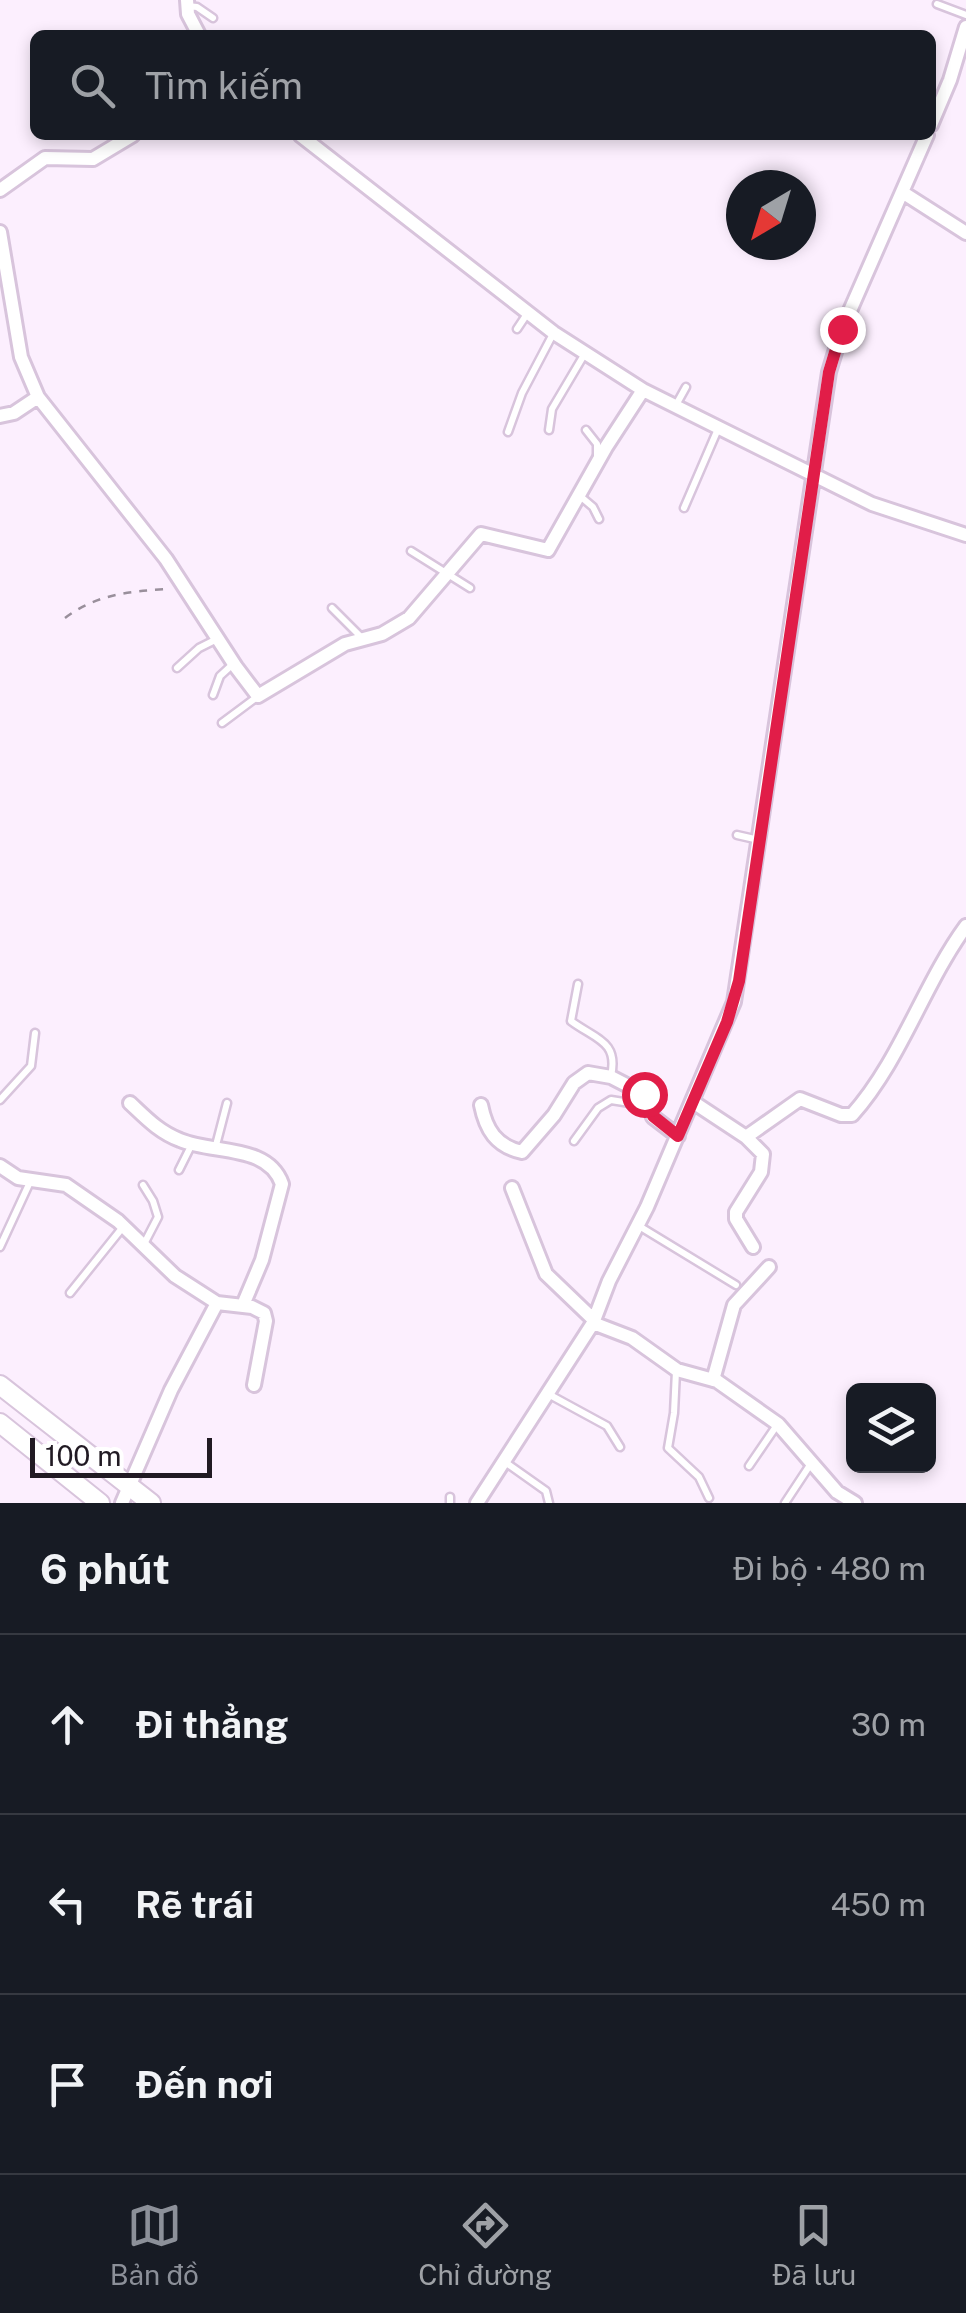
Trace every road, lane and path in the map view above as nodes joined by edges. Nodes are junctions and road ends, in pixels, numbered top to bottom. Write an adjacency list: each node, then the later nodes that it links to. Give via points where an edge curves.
1 (187, 3): 4 (lane); 6 (street)
2 (937, 4): 3 (lane)
3 (966, 15)
4 (213, 18)
5 (966, 27): 7 (street)
6 (197, 30)
7 (936, 113)
8 (124, 140): 11 (street, via 93,159 45,158)
9 (306, 140): 15 (street)
10 (925, 140): 12 (street)
11 (0, 190)
12 (902, 192): 14 (street); 29 (street, via 834,349)
13 (0, 232): 21 (street, via 21,357)
14 (966, 232)
15 (528, 313): 16 (lane); 17 (street)
16 (518, 329)
17 (554, 333): 18 (street); 27 (lane)
18 (584, 354): 20 (street); 25 (lane, via 552,410)
19 (686, 388): 22 (lane)
20 (643, 390): 22 (street); 28 (street)
21 (38, 396): 23 (street); 36 (street)
22 (676, 406): 24 (street)
23 (0, 416)
24 (718, 428): 29 (street); 31 (lane)
25 (549, 430)
26 (586, 430): 28 (lane, via 597,444)
27 (508, 432)
28 (596, 464): 30 (street)
29 (814, 476): 33 (street, via 890,512); 48 (street)
30 (579, 496): 32 (lane); 35 (street, via 548,550 481,534)
31 (684, 508)
32 (598, 519)
33 (966, 536)
34 (411, 552): 35 (lane)
35 (448, 572): 37 (lane); 40 (street, via 410,618)
36 (186, 588): 39 (path, via 102,597); 41 (street)
37 (470, 588)
38 (332, 608): 40 (lane)
39 (64, 618)
40 (361, 637): 45 (street)
41 (218, 638): 42 (street); 43 (lane)
42 (234, 664): 44 (lane); 45 (street)
43 (177, 668)
44 (212, 695)
45 (258, 696): 46 (lane)
46 (222, 723)
47 (737, 835): 48 (lane)
48 (760, 840): 54 (street, via 734,1002)
49 (966, 926): 60 (street, via 852,1114 800,1099)
50 (578, 984): 52 (lane, via 571,1021 610,1048)
51 (35, 1033): 53 (lane, via 32,1066)
52 (610, 1077): 57 (street, via 582,1076 522,1152 495,1139); 58 (street, via 644,1094)
53 (0, 1100)
54 (693, 1102): 59 (street); 60 (street)
55 (130, 1103): 62 (street, via 156,1128)
56 (227, 1103): 63 (lane)
57 (481, 1105)
58 (653, 1116): 59 (street); 61 (lane, via 611,1100)
59 (678, 1136): 70 (street)
60 (746, 1138): 72 (street, via 764,1164 736,1212)
61 (574, 1141)
62 (191, 1144): 63 (street); 65 (lane)
63 (214, 1150): 78 (street, via 257,1158 275,1169 282,1184)
64 (0, 1166): 66 (street)
65 (179, 1170)
66 (31, 1180): 69 (street, via 66,1185); 73 (lane)
67 (144, 1185): 71 (lane, via 158,1218)
68 (512, 1188): 79 (street, via 546,1274)
69 (124, 1226): 71 (street); 76 (lane)
70 (638, 1226): 75 (lane); 79 (street)
71 (143, 1246): 77 (street)
72 (754, 1246)
73 (0, 1247)
74 (770, 1267): 81 (street, via 734,1305)
75 (736, 1285)
76 (70, 1293)
77 (217, 1303): 78 (street); 91 (street)
78 (243, 1305): 83 (street, via 259,1310 266,1321)
79 (594, 1322): 80 (street, via 632,1338); 84 (street)
80 (677, 1370): 81 (street); 92 (lane, via 668,1448 700,1477)
81 (713, 1380): 86 (street)
82 (0, 1385): 91 (main road)
83 (254, 1386)
84 (548, 1394): 87 (lane, via 607,1426); 88 (street)
85 (0, 1423): 93 (main road)
86 (778, 1424): 89 (street); 90 (lane)
87 (620, 1448)
88 (504, 1461): 95 (street); 96 (lane, via 546,1490)
89 (813, 1461): 97 (lane); 98 (street)
90 (749, 1466)
91 (126, 1495): 94 (main road)
92 (709, 1498)
93 (100, 1503)
94 (151, 1503)
95 (477, 1503)
96 (549, 1503)
97 (784, 1503)
98 (855, 1503)

